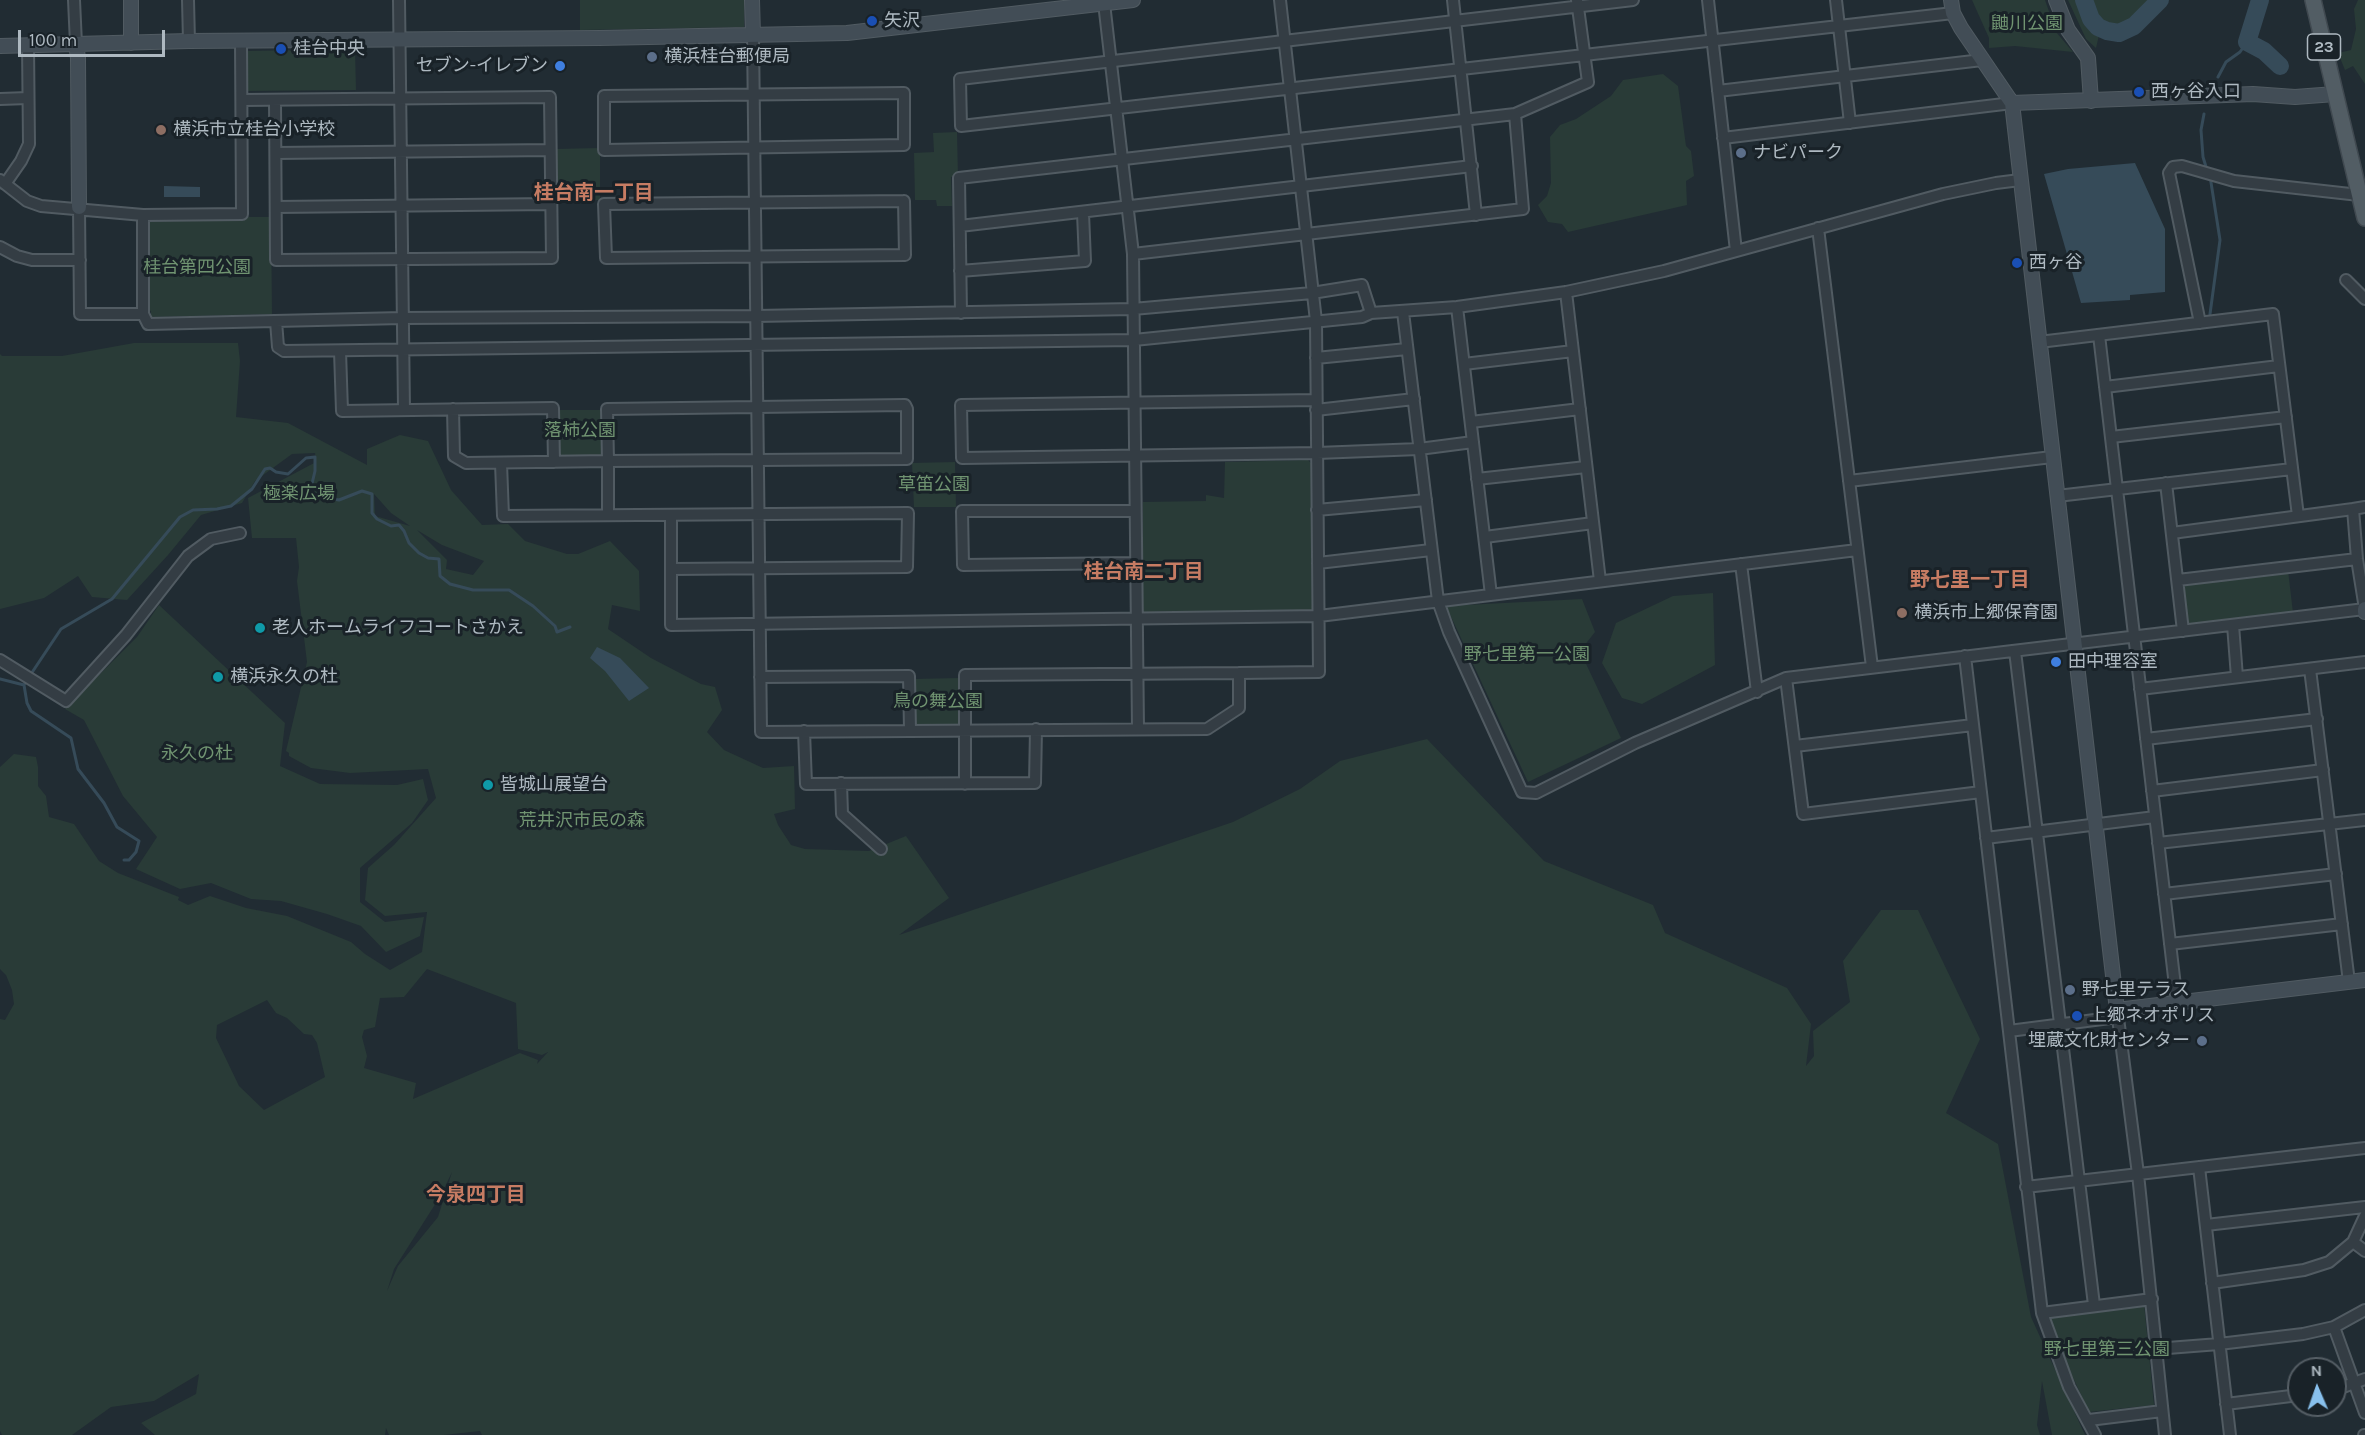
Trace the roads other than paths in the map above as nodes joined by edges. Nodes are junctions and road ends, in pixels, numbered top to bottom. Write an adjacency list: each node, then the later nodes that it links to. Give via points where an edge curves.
1 (75, 0): 26 (street)
2 (131, 0): 25 (street)
3 (188, 0): 23 (street)
4 (399, 0): 20 (street)
5 (753, 0): 19 (street)
6 (1133, 0): 14 (street)
7 (1280, 0): 21 (street)
8 (1453, 0): 17 (street)
9 (1633, 0): 15 (street)
10 (1708, 0): 22 (street)
11 (1836, 0): 18 (street)
12 (2056, 0): 43 (street, via 2068,30 2088,58)
13 (2313, 0): 36 (main road, 23)
14 (1103, 2): 19 (street, via 847,33); 30 (street)
15 (1578, 3): 17 (street); 29 (street)
16 (1952, 6): 18 (street); 31 (street)
17 (1455, 21): 21 (street); 32 (street)
18 (1839, 26): 22 (street); 33 (street)
19 (753, 34): 20 (street); 37 (street)
20 (399, 39): 24 (street); 38 (street)
21 (1285, 40): 30 (street); 34 (street)
22 (1712, 40): 29 (street); 35 (street)
23 (189, 41): 24 (street); 25 (street)
24 (241, 41): 41 (street)
25 (131, 43): 26 (street)
26 (76, 44): 27 (street); 65 (street)
27 (28, 45): 28 (street); 39 (street)
28 (0, 46)
29 (1584, 55): 32 (street); 46 (street, via 1588,82)
30 (1110, 60): 45 (street); 45 (street, via 960,79 961,126)
31 (1982, 60): 33 (street); 44 (street)
32 (1461, 69): 34 (street); 47 (street)
33 (1844, 77): 35 (street); 48 (street)
34 (1290, 88): 45 (street); 50 (street)
35 (1718, 91): 49 (street)
36 (2335, 94): 43 (street); 60 (main road, 23)
37 (753, 95): 51 (street); 51 (street, via 604,96 604,150); 51 (street, via 904,93 904,145)
38 (400, 97): 42 (street); 52 (street, via 550,97); 53 (street)
39 (28, 98): 40 (street); 58 (street, via 28,144)
40 (0, 99)
41 (242, 100): 42 (street); 68 (street, via 242,214)
42 (275, 100): 54 (street)
43 (2091, 100): 44 (street)
44 (2012, 104): 48 (street); 57 (street)
45 (1116, 109): 55 (street)
46 (1515, 114): 47 (street); 69 (street, via 1523,210)
47 (1468, 120): 50 (street); 56 (street)
48 (1850, 123): 49 (street)
49 (1723, 138): 75 (street)
50 (1296, 140): 55 (street); 59 (street)
51 (754, 149): 61 (street)
52 (550, 150): 53 (street); 62 (street)
53 (399, 152): 54 (street); 63 (street)
54 (276, 153): 66 (street)
55 (1122, 159): 64 (street); 71 (street, via 959,178)
56 (1472, 166): 59 (street); 69 (street)
57 (2020, 180): 72 (street, via 1943,195); 98 (street)
58 (3, 182): 65 (street, via 27,201 41,206)
59 (1301, 186): 64 (street); 73 (street)
60 (2359, 195): 70 (main road, 23); 95 (street, via 2234,181 2173,167 2169,173)
61 (755, 202): 77 (street); 77 (street, via 904,201 905,255); 77 (street, via 604,204 606,258)
62 (551, 204): 63 (street); 79 (street, via 552,258)
63 (400, 206): 66 (street); 79 (street)
64 (1127, 206): 67 (street); 76 (street)
65 (79, 207): 68 (street); 78 (street)
66 (276, 207): 79 (street, via 276,260)
67 (1083, 213): 71 (street); 80 (street, via 1085,261)
68 (143, 214): 90 (street)
69 (1476, 214): 73 (street)
70 (2365, 218)
71 (960, 226): 80 (street)
72 (1818, 228): 75 (street); 130 (street)
73 (1307, 234): 76 (street); 82 (street)
74 (0, 247): 78 (street, via 32,260)
75 (1736, 251): 83 (street)
76 (1133, 254): 86 (street)
77 (755, 256): 91 (street)
78 (80, 260): 90 (street, via 81,314)
79 (401, 260): 92 (street)
80 (960, 271): 88 (street)
81 (2346, 280): 84 (street)
82 (1312, 292): 86 (street); 89 (street, via 1362,285); 94 (street)
83 (1566, 292): 85 (street); 103 (street)
84 (2365, 300)
85 (1457, 307): 87 (street); 105 (street)
86 (1133, 309): 88 (street); 97 (street)
87 (1403, 312): 89 (street); 100 (street)
88 (961, 313): 91 (street)
89 (1371, 313): 94 (street)
90 (143, 314): 93 (street, via 148,324)
91 (756, 316): 92 (street); 99 (street)
92 (402, 318): 93 (street); 101 (street)
93 (276, 321): 102 (street, via 278,347 284,351)
94 (1316, 321): 97 (street); 104 (street)
95 (2200, 323): 96 (street); 106 (street, via 2273,314)
96 (2099, 335): 98 (street); 107 (street)
97 (1134, 340): 99 (street); 109 (street)
98 (2039, 342): 122 (street)
99 (756, 346): 101 (street); 111 (street)
100 (1407, 348): 104 (street); 108 (street)
101 (403, 350): 102 (street); 112 (street)
102 (340, 351): 112 (street, via 342,411)
103 (1573, 351): 105 (street); 114 (street)
104 (1316, 358): 110 (street)
105 (1464, 364): 116 (street)
106 (2279, 366): 107 (street); 115 (street)
107 (2105, 387): 117 (street)
108 (1414, 399): 110 (street); 119 (street)
109 (1133, 403): 110 (street); 121 (street); 121 (street, via 961,405 962,458)
110 (1316, 405): 120 (street)
111 (756, 406): 123 (street); 123 (street, via 905,405 908,459); 124 (street, via 607,409)
112 (404, 409): 113 (street)
113 (453, 409): 125 (street, via 553,408); 126 (street, via 454,456 466,463)
114 (1580, 409): 116 (street); 127 (street)
115 (2286, 417): 117 (street); 128 (street)
116 (1471, 423): 118 (street)
117 (2111, 437): 132 (street)
118 (1473, 442): 119 (street); 129 (street)
119 (1419, 449): 120 (street); 134 (street)
120 (1317, 453): 121 (street); 137 (street)
121 (1135, 456): 138 (street)
122 (2052, 457): 130 (street); 133 (street)
123 (757, 460): 124 (street); 139 (street)
124 (608, 461): 125 (street); 140 (street)
125 (554, 462): 126 (street)
126 (501, 463): 140 (street, via 503,516)
127 (1586, 467): 129 (street); 143 (street)
128 (2292, 469): 131 (street); 142 (street)
129 (1477, 479): 146 (street)
130 (1849, 481): 148 (street)
131 (2166, 483): 132 (street); 145 (street)
132 (2117, 489): 133 (street); 165 (street)
133 (2057, 496): 166 (street)
134 (1425, 500): 137 (street); 147 (street)
135 (2365, 507): 136 (street)
136 (2353, 509): 142 (street); 149 (street)
137 (1317, 510): 151 (street)
138 (1134, 511): 150 (street); 150 (street, via 962,511 963,565)
139 (758, 514): 141 (street); 153 (street); 153 (street, via 908,513 908,567)
140 (608, 515): 141 (street)
141 (671, 515): 154 (street)
142 (2298, 516): 145 (street)
143 (1593, 523): 146 (street); 156 (street)
144 (240, 533): 169 (street, via 211,539 188,556 126,635 66,701)
145 (2172, 533): 155 (street)
146 (1485, 537): 157 (street)
147 (1431, 550): 151 (street); 158 (street)
148 (1857, 550): 152 (street); 171 (street)
149 (2357, 559): 155 (street); 159 (street)
150 (1135, 563): 161 (street)
151 (1318, 563): 160 (street)
152 (1741, 564): 156 (street); 179 (street)
153 (759, 567): 154 (street); 162 (street)
154 (671, 569): 162 (street, via 671,625)
155 (2178, 580): 164 (street)
156 (1600, 581): 157 (street)
157 (1491, 595): 158 (street)
158 (1438, 601): 160 (street); 179 (street, via 1522,792 1536,794 1635,743)
159 (2365, 610): 163 (street)
160 (1319, 616): 161 (street); 174 (street, via 1319,672)
161 (1136, 619): 162 (street); 173 (street)
162 (760, 623): 175 (street)
163 (2233, 625): 164 (street); 176 (street)
164 (2183, 631): 165 (street)
165 (2134, 637): 166 (street); 178 (street)
166 (2074, 644): 167 (street); 196 (street)
167 (2015, 651): 168 (street); 198 (street)
168 (1965, 656): 171 (street); 181 (street)
169 (0, 660)
170 (2365, 662): 172 (street)
171 (1872, 667): 177 (street)
172 (2310, 669): 176 (street); 180 (street)
173 (1137, 673): 174 (street); 182 (street); 183 (street, via 965,675)
174 (1239, 673): 182 (street, via 1239,708 1207,729)
175 (760, 677): 185 (street, via 909,676); 186 (street, via 761,732)
176 (2237, 677): 178 (street)
177 (1786, 678): 179 (street); 188 (street)
178 (2140, 689): 187 (street)
179 (1757, 692)
180 (2317, 719): 187 (street); 189 (street)
181 (1973, 725): 188 (street); 193 (street)
182 (1138, 728): 184 (street)
183 (963, 729): 184 (street); 185 (street); 191 (street)
184 (1036, 729): 191 (street, via 1035,783)
185 (910, 730): 186 (street)
186 (804, 731): 190 (street, via 806,784)
187 (2146, 739): 192 (street)
188 (1794, 746): 193 (street, via 1803,814)
189 (2323, 770): 192 (street); 197 (street)
190 (842, 783): 191 (street); 201 (street, via 842,814)
191 (965, 784)
192 (2152, 791): 194 (street)
193 (1981, 792): 199 (street)
194 (2155, 817): 196 (street); 200 (street)
195 (2365, 820): 197 (street)
196 (2096, 824): 198 (street); 209 (street)
197 (2330, 824): 200 (street); 202 (street)
198 (2037, 831): 199 (street); 210 (street)
199 (1986, 838): 211 (street)
200 (2158, 843): 203 (street)
201 (881, 849)
202 (2336, 874): 203 (street); 204 (street)
203 (2164, 894): 205 (street)
204 (2342, 924): 205 (street); 207 (street)
205 (2170, 944): 208 (street)
206 (2365, 980): 207 (street)
207 (2349, 982): 208 (street)
208 (2177, 1003): 209 (street)
209 (2117, 1014): 210 (street); 214 (street)
210 (2060, 1025): 211 (street); 215 (street)
211 (2009, 1030): 216 (street)
212 (2365, 1148): 213 (street)
213 (2199, 1167): 214 (street); 219 (street)
214 (2138, 1174): 215 (street); 223 (street)
215 (2078, 1181): 216 (street); 224 (street)
216 (2026, 1187): 226 (street)
217 (2365, 1207): 219 (street)
218 (2365, 1216): 220 (street)
219 (2206, 1225): 222 (street)
220 (2353, 1242): 221 (street); 222 (street, via 2329,1262 2304,1270)
221 (2365, 1251)
222 (2212, 1283): 228 (street)
223 (2152, 1299): 224 (street); 229 (street)
224 (2094, 1305): 226 (street)
225 (2365, 1310): 227 (street)
226 (2042, 1313): 235 (street, via 2069,1387)
227 (2334, 1327): 228 (street); 230 (street)
228 (2219, 1344): 229 (street); 232 (street)
229 (2156, 1349): 233 (street)
230 (2360, 1381): 234 (street)
231 (2287, 1396): 232 (street)
232 (2226, 1404): 238 (street)
233 (2162, 1411): 235 (street); 237 (street)
234 (2365, 1413)
235 (2089, 1420): 236 (street)
236 (2095, 1435)
237 (2165, 1435)
238 (2230, 1435)

